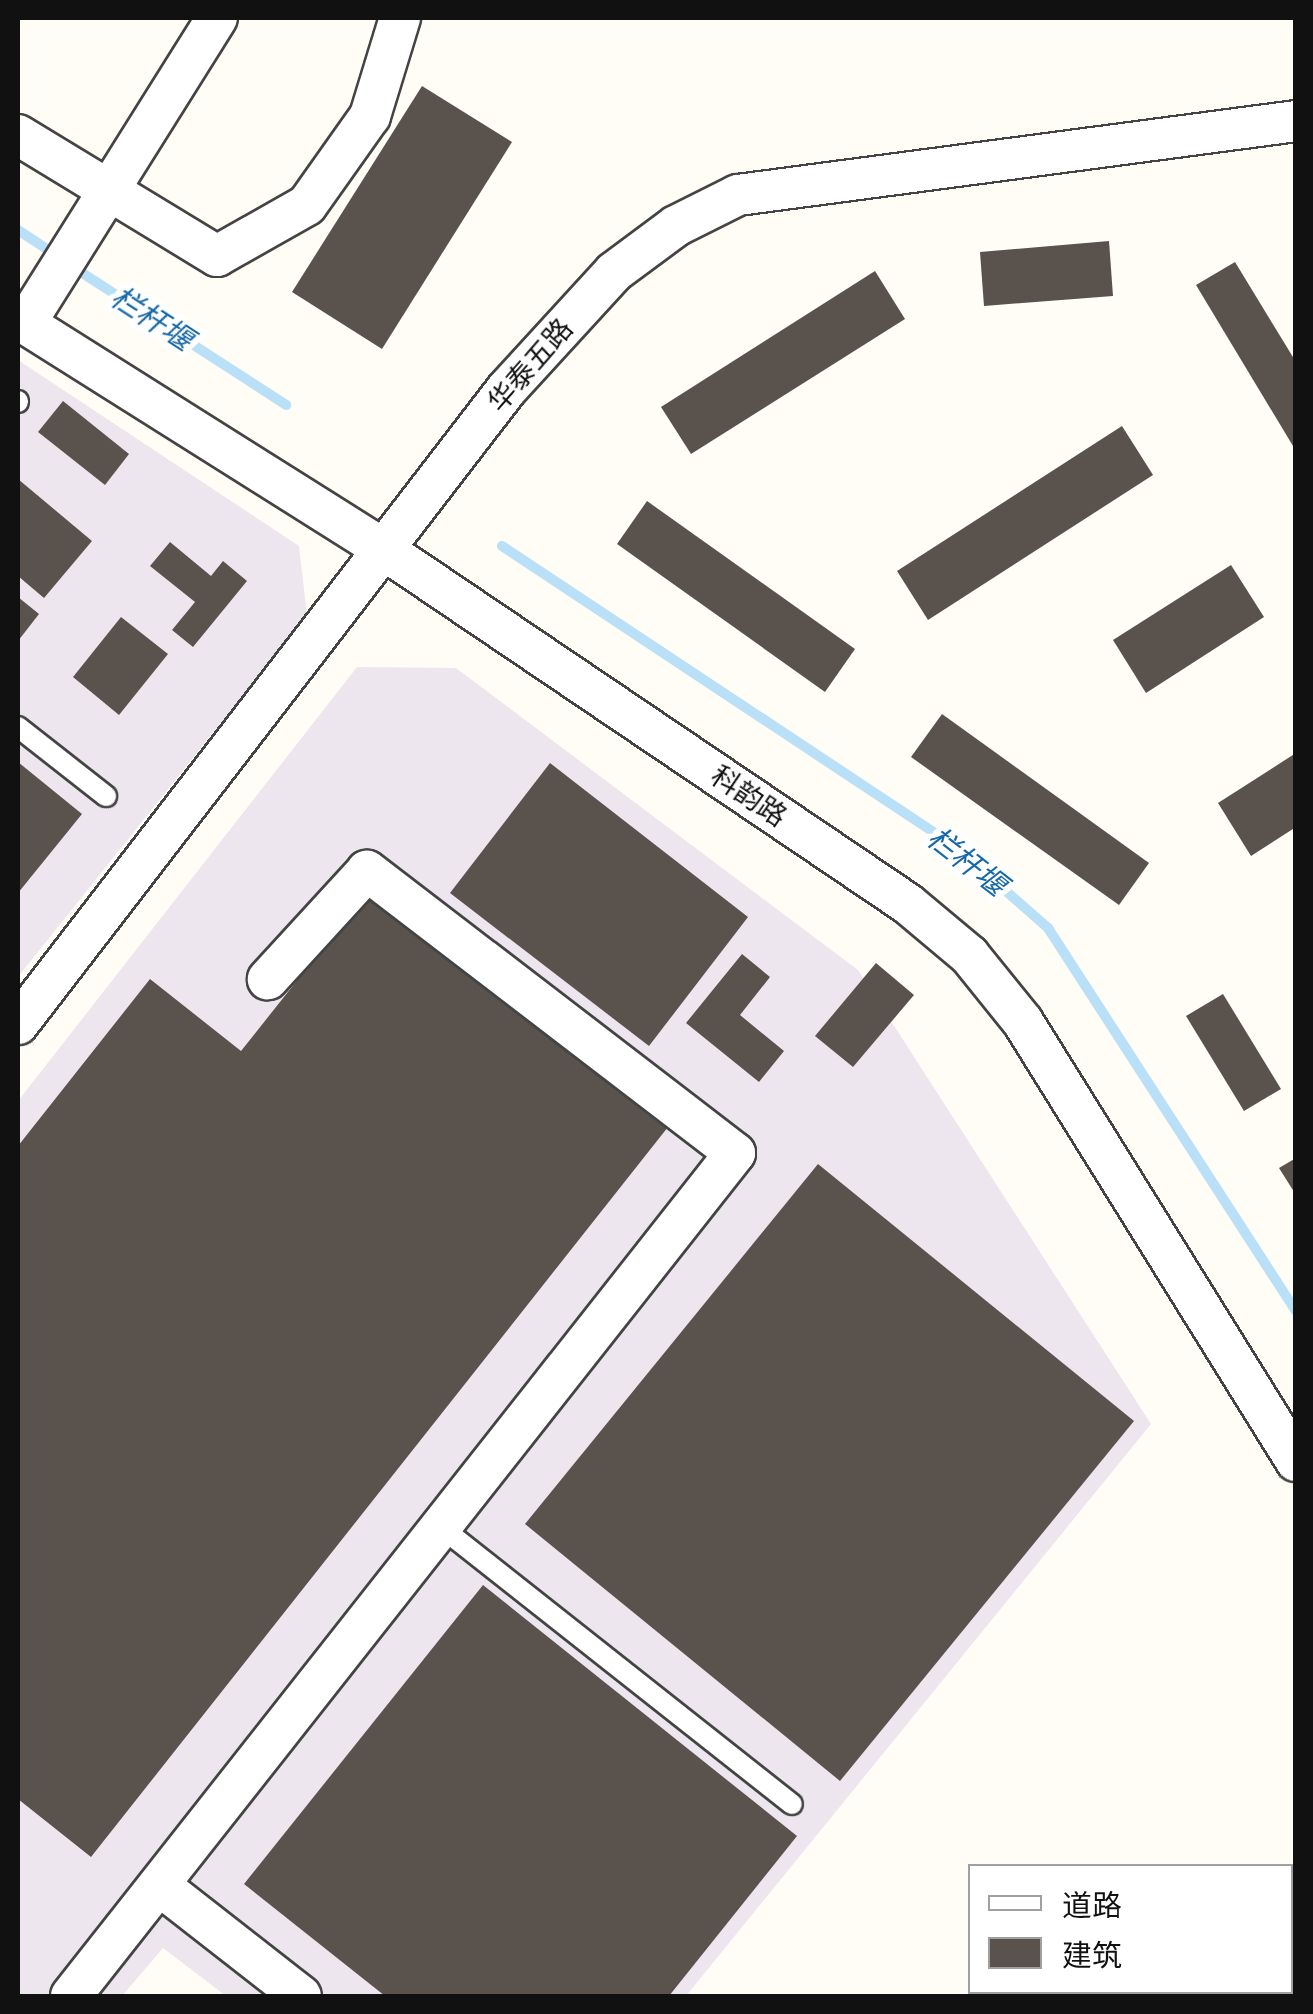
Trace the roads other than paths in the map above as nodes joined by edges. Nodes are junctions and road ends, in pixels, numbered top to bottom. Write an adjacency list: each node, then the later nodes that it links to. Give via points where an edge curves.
1 (217, 18): 5 (street)
2 (400, 18): 5 (street, via 370,116 307,206 217,256)
3 (1296, 121): 7 (street, 华泰五路, via 738,195 676,226 614,272)
4 (18, 135): 5 (street)
5 (108, 190): 6 (street)
6 (21, 321): 7 (street, 科韵路)
7 (380, 548): 11 (street, 华泰五路); 12 (street, 科韵路, via 908,904 968,955 1022,1022)
8 (18, 727): 9 (lane)
9 (106, 796)
10 (268, 978): 13 (street, via 367,871 735,1153)
11 (18, 1024)
12 (1296, 1460)
13 (441, 1527): 14 (lane); 15 (street)
14 (792, 1804)
15 (159, 1885): 16 (street); 17 (street)
16 (70, 1996)
17 (301, 1996)

